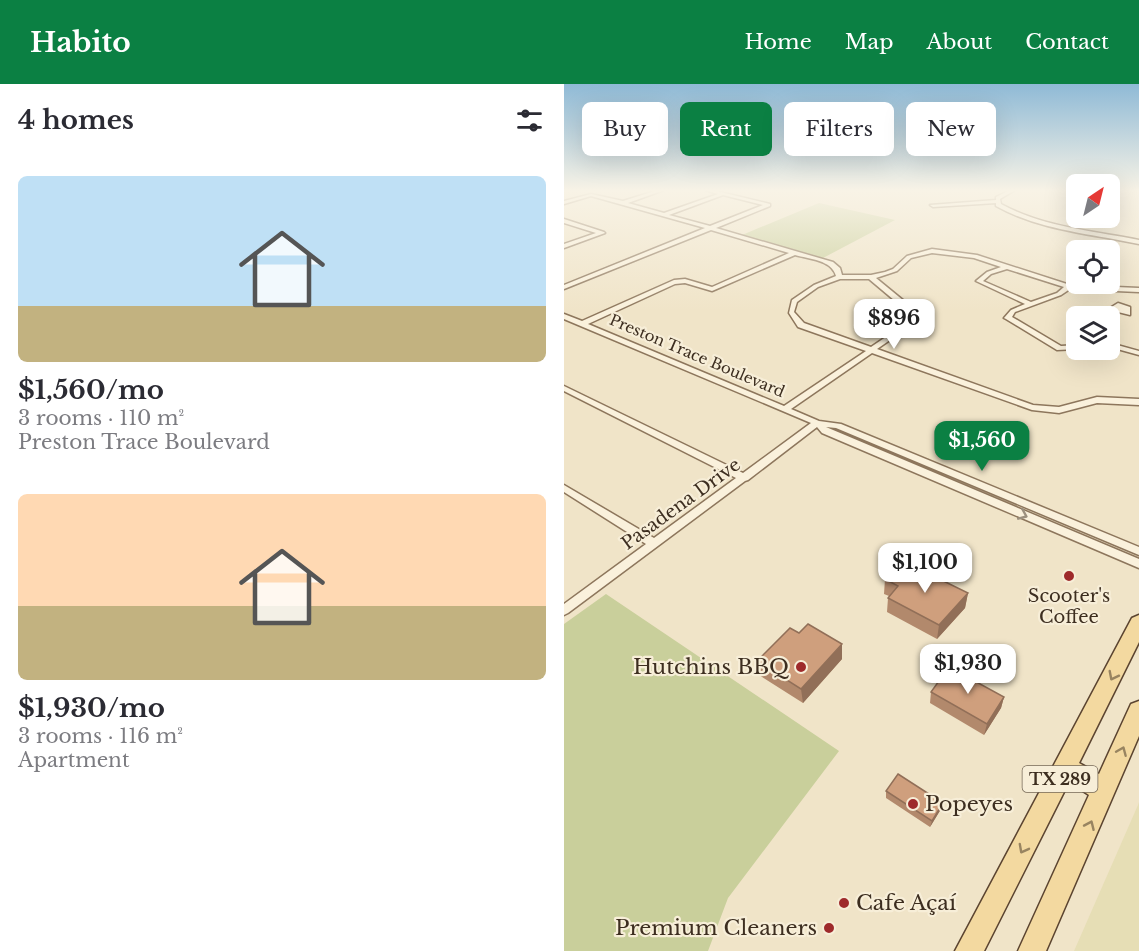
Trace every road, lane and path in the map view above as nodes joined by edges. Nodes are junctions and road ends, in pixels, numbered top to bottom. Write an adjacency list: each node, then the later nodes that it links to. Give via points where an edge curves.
1 (594, 230): 6 (street, via 602,233)
2 (703, 230): 12 (street)
3 (724, 230): 7 (street)
4 (1087, 230): 5 (street)
5 (1139, 242)
6 (564, 246)
7 (796, 252): 9 (street, via 834,265); 20 (street, via 712,289 674,282)
8 (1009, 266): 10 (street, via 964,253 932,251 909,257 895,270); 11 (street); 16 (street, via 979,281)
9 (839, 277): 10 (street); 23 (street, via 800,296 791,312 801,325)
10 (871, 277): 23 (street, via 917,316)
11 (1066, 286)
12 (564, 287)
13 (1120, 288): 15 (street)
14 (1066, 289): 16 (street)
15 (1139, 290)
16 (1032, 305): 21 (street, via 1013,311 1008,318 1060,348)
17 (1128, 314): 19 (street)
18 (564, 316): 20 (street, Preston Trace Boulevard)
19 (1139, 317)
20 (582, 324): 27 (street, Preston Trace Boulevard)
21 (1066, 348)
22 (1120, 348): 24 (street)
23 (872, 350): 26 (street, via 1032,407 1059,410 1097,400); 27 (street)
24 (1139, 354)
25 (564, 388): 29 (street)
26 (1139, 402)
27 (785, 409): 28 (street, Preston Trace Boulevard)
28 (817, 423): 29 (street, Pasadena Drive); 31 (street, Preston Trace Boulevard, via 825,431)
29 (745, 478): 32 (street, Pasadena Drive)
30 (564, 488): 32 (street)
31 (998, 499): 33 (street, Preston Trace Boulevard); 34 (street, Preston Trace Boulevard, one-way to 34)
32 (655, 544): 35 (street, Pasadena Drive)
33 (1139, 551)
34 (1139, 564)
35 (564, 610)
36 (1139, 623): 38 (main road, TX 289, one-way to 38)
37 (1139, 711): 39 (main road, TX 289, one-way to 37)
38 (1066, 768): 39 (main road); 40 (main road, TX 289, one-way to 40)
39 (1105, 791): 41 (main road, TX 289, one-way to 39)
40 (969, 951)
41 (1032, 951)

